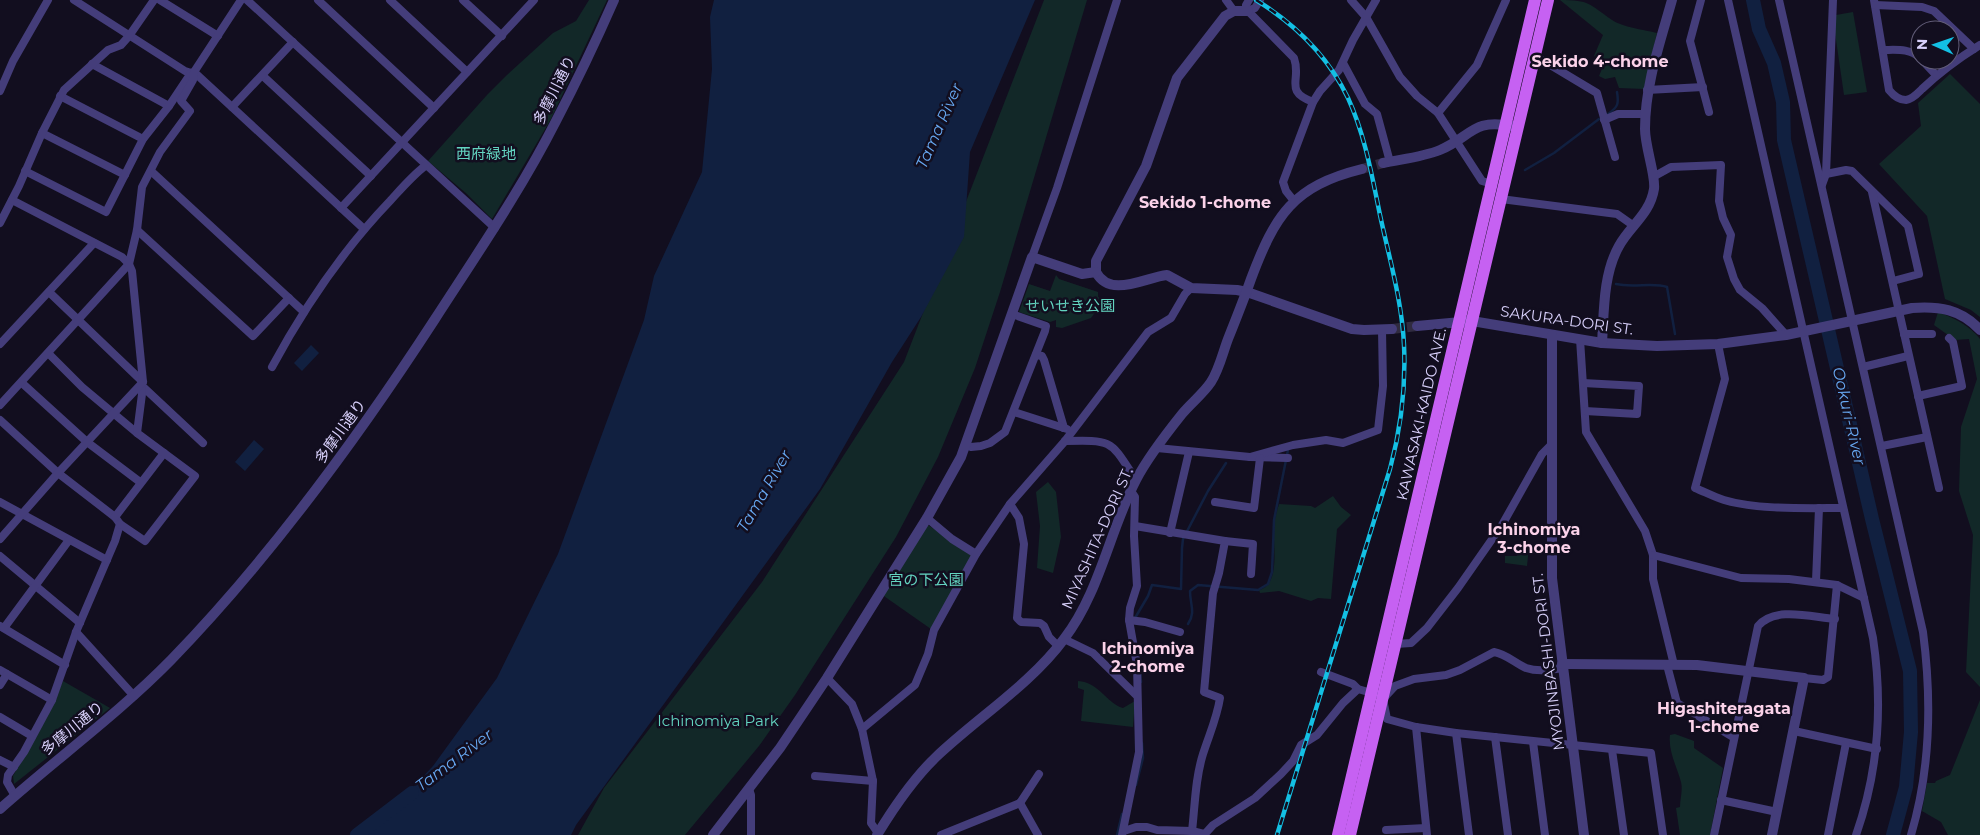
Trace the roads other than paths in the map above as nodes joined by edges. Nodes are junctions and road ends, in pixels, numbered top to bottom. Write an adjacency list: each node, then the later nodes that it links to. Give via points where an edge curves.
1 (48, 0): 47 (street)
2 (74, 0): 30 (street)
3 (154, 0): 30 (street)
4 (160, 0): 31 (street)
5 (241, 0): 31 (street)
6 (247, 0): 33 (street)
7 (318, 0): 52 (street)
8 (390, 0): 41 (street)
9 (463, 0): 32 (street)
10 (534, 0): 32 (street)
11 (614, 0): 82 (street, 多摩川通り, via 556,122)
12 (1117, 0): 86 (street)
13 (1226, 0): 27 (street)
14 (1249, 0): 28 (street, via 1246,5)
15 (1260, 0): 28 (street, via 1255,8)
16 (1351, 0): 29 (street)
17 (1376, 0): 29 (street)
18 (1506, 0): 54 (street, via 1476,65)
19 (1535, 0): 57 (main road, KAWASAKI-KAIDO AVE.)
20 (1548, 0): 37 (main road, KAWASAKI-KAIDO AVE.)
21 (1672, 0): 46 (street)
22 (1701, 0): 45 (street, via 1690,41)
23 (1728, 0): 103 (street)
24 (1779, 0): 73 (street)
25 (1833, 0): 68 (street)
26 (1874, 3): 34 (street, via 1934,11); 35 (street)
27 (1234, 11): 28 (street); 88 (street, via 1216,26 1177,78 1146,166 1096,261)
28 (1248, 11): 49 (street, via 1294,58 1296,92)
29 (1366, 18): 38 (street); 54 (street, via 1400,77)
30 (129, 36): 39 (street); 42 (street)
31 (218, 36): 42 (street)
32 (502, 36): 41 (street)
33 (293, 42): 43 (street); 61 (street)
34 (1977, 47): 44 (street)
35 (1884, 50): 36 (street); 44 (street, via 1892,95 1906,100 1914,97)
36 (1910, 52)
37 (1534, 58): 56 (street, via 1597,93); 57 (main road, KAWASAKI-KAIDO AVE.)
38 (1344, 62): 49 (street); 63 (street, via 1365,104 1377,114)
39 (92, 64): 48 (street); 50 (street)
40 (1931, 70): 44 (street)
41 (467, 72): 52 (street)
42 (193, 73): 50 (street); 51 (street); 67 (street, via 193,80 181,101 190,111)
43 (263, 76): 51 (street); 70 (street)
44 (1936, 76)
45 (1703, 87): 46 (street); 53 (street)
46 (1647, 90): 55 (street)
47 (0, 91)
48 (60, 96): 58 (street); 59 (street)
49 (1314, 102): 76 (street, via 1283,182)
50 (169, 106): 59 (street)
51 (232, 107): 79 (street)
52 (434, 108): 61 (street)
53 (1709, 112)
54 (1438, 114): 60 (street)
55 (1645, 114): 56 (street, via 1618,114); 71 (street, via 1645,144)
56 (1604, 120): 62 (street)
57 (1512, 126): 60 (street, via 1483,125); 72 (main road, KAWASAKI-KAIDO AVE.); 75 (main road, KAWASAKI-KAIDO AVE.)
58 (42, 133): 66 (street); 69 (street)
59 (143, 139): 69 (street)
60 (1456, 141): 63 (street, via 1431,153); 72 (street, via 1482,181)
61 (402, 142): 64 (street); 70 (street)
62 (1615, 156)
63 (1387, 162)
64 (425, 166): 82 (street); 83 (street)
65 (1362, 168): 76 (street, MIYASHITA-DORI ST., via 1323,181)
66 (25, 171): 69 (street, via 106,212); 78 (street)
67 (150, 171): 84 (street, via 142,187); 93 (street)
68 (1826, 174): 73 (street); 74 (street, via 1849,170)
69 (125, 175)
70 (371, 176): 79 (street)
71 (1653, 177): 81 (street, via 1654,188 1648,207); 107 (street, via 1671,167 1721,165 1719,201 1732,235 1727,257 1734,279 1740,290 1762,308)
72 (1492, 184): 98 (main road, KAWASAKI-KAIDO AVE.)
73 (1822, 185): 99 (street)
74 (1872, 192): 89 (street); 89 (street, via 1908,226 1919,274)
75 (1501, 199): 81 (street, via 1618,214); 98 (main road, KAWASAKI-KAIDO AVE.)
76 (1294, 201): 92 (street, MIYASHITA-DORI ST., via 1272,228)
77 (0, 203): 78 (street)
78 (10, 203): 80 (street); 85 (street)
79 (341, 208): 83 (street)
80 (0, 222)
81 (1634, 226): 110 (street, via 1619,246 1610,266)
82 (495, 228): 188 (street, 多摩川通り, via 408,361 314,493 214,613)
83 (364, 229): 95 (street, via 330,271)
84 (137, 230): 87 (street); 93 (street, via 253,336)
85 (94, 243): 87 (street); 91 (street)
86 (1032, 257): 88 (street, via 1082,274); 96 (street)
87 (129, 264): 97 (street); 120 (street)
88 (1096, 272): 90 (street, via 1105,282 1118,286 1167,275)
89 (1893, 281): 94 (street)
90 (1191, 288): 92 (street); 127 (street, via 1171,318 1148,332)
91 (49, 292): 97 (street); 111 (street)
92 (1247, 292): 101 (street, via 1336,325 1364,330); 136 (street, MIYASHITA-DORI ST., via 1211,382)
93 (288, 298): 95 (street)
94 (1899, 311): 99 (street, SAKURA-DORI ST.); 102 (street, SAKURA-DORI ST., via 1941,307 1964,316); 104 (street)
95 (304, 312): 116 (street)
96 (1012, 314): 114 (street, via 1046,326); 133 (street)
97 (79, 320): 113 (street); 120 (street)
98 (1466, 321): 100 (street, SAKURA-DORI ST.); 106 (street, SAKURA-DORI ST.); 176 (main road, KAWASAKI-KAIDO AVE.); 189 (main road, KAWASAKI-KAIDO AVE.)
99 (1849, 321): 103 (street, SAKURA-DORI ST.); 117 (street)
100 (1417, 326)
101 (1387, 329): 139 (street, via 1378,430 1343,443 1326,440)
102 (1980, 330)
103 (1804, 331): 107 (street, SAKURA-DORI ST.); 151 (street)
104 (1904, 334): 105 (street); 115 (street)
105 (1932, 334)
106 (1552, 335): 109 (street, SAKURA-DORI ST.); 134 (street, MYOJINBASHI-DORI ST.)
107 (1786, 335): 112 (street, SAKURA-DORI ST.)
108 (1949, 338): 121 (street, via 1953,342 1962,386)
109 (1580, 339): 110 (street, SAKURA-DORI ST.); 119 (street)
110 (1602, 343): 112 (street, SAKURA-DORI ST., via 1657,346)
111 (0, 344)
112 (1718, 344): 150 (street, via 1725,379 1695,488 1736,502)
113 (49, 354): 118 (street); 125 (street)
114 (1036, 355): 124 (street); 127 (street, via 1044,360)
115 (1908, 356): 117 (street); 121 (street)
116 (272, 367)
117 (1864, 367): 135 (street)
118 (22, 383): 122 (street); 131 (street)
119 (1583, 383): 123 (street); 123 (street, via 1639,386 1637,414)
120 (142, 384): 125 (street); 128 (street); 132 (street)
121 (1918, 396): 129 (street)
122 (0, 405)
123 (1585, 411): 161 (street, via 1586,432 1645,531)
124 (1014, 412): 127 (street); 133 (street, via 1005,432 998,438 981,446)
125 (114, 414): 128 (street); 131 (street)
126 (0, 420): 142 (street)
127 (1068, 430): 130 (street)
128 (137, 434): 138 (street)
129 (1927, 437): 135 (street); 145 (street)
130 (1065, 441): 143 (street, via 1092,440 1111,444); 149 (street)
131 (87, 442): 142 (street); 144 (street)
132 (203, 443)
133 (965, 445): 153 (street)
134 (1551, 445): 176 (street, via 1542,454 1502,526 1427,628 1411,643); 179 (street, MYOJINBASHI-DORI ST., via 1552,578)
135 (1882, 446): 237 (street, via 1922,625 1929,683 1927,760)
136 (1157, 448): 137 (street); 143 (street, MIYASHITA-DORI ST.)
137 (1189, 452): 139 (street); 156 (street)
138 (164, 453): 144 (street); 154 (street, via 195,476 145,540)
139 (1250, 457): 140 (street)
140 (1260, 458): 141 (street); 148 (street, via 1254,508)
141 (1288, 458)
142 (58, 473): 152 (street); 154 (street)
143 (1136, 480): 146 (street, MIYASHITA-DORI ST.)
144 (140, 482): 154 (street)
145 (1939, 488)
146 (1131, 491): 155 (street, via 1135,497); 175 (street, MIYASHITA-DORI ST., via 1092,590)
147 (0, 502): 152 (street)
148 (1215, 502)
149 (1010, 504): 160 (street); 175 (street, via 1019,518 1024,544 1017,618 1021,622 1040,623 1049,637)
150 (1819, 508): 151 (street); 165 (street)
151 (1843, 508): 168 (street)
152 (21, 514): 157 (street); 158 (street)
153 (927, 518): 160 (street); 183 (street)
154 (117, 521): 163 (street)
155 (1135, 526): 156 (street); 170 (street, via 1137,586 1130,608)
156 (1170, 533): 159 (street)
157 (0, 538)
158 (69, 540): 163 (street); 166 (street)
159 (1225, 541): 164 (street, via 1253,544); 216 (street, via 1213,593 1204,692 1220,698 1217,718 1198,775)
160 (976, 554): 193 (street, via 934,630 915,686)
161 (1653, 555): 165 (street, via 1741,578); 178 (street, via 1653,579)
162 (0, 556): 166 (street)
163 (106, 560): 171 (street)
164 (1251, 574)
165 (1816, 581): 167 (street)
166 (35, 585): 171 (street); 172 (street)
167 (1837, 585): 168 (street); 169 (street)
168 (1864, 598): 202 (street, via 1876,662 1879,710)
169 (1835, 619): 182 (street, via 1779,614 1765,618 1758,626); 184 (street, via 1828,677 1823,680)
170 (1133, 621): 174 (street); 187 (street, via 1138,680)
171 (80, 623): 173 (street)
172 (2, 627): 177 (street)
173 (76, 632): 177 (street); 188 (street)
174 (1180, 632)
175 (1062, 642): 187 (street, via 1093,653); 219 (street, MIYASHITA-DORI ST., via 1044,662 936,757 919,775)
176 (1396, 644): 189 (main road, KAWASAKI-KAIDO AVE.)
177 (65, 665): 190 (street)
178 (1671, 665): 179 (street); 182 (street); 198 (street, via 1677,703)
179 (1562, 666): 189 (street, via 1533,670 1494,652 1453,672 1414,679); 201 (street, MYOJINBASHI-DORI ST.)
180 (3, 672): 185 (street); 190 (street)
181 (1321, 672): 186 (street)
182 (1747, 672): 184 (street); 198 (street)
183 (827, 678): 193 (street, via 852,704); 209 (street)
184 (1804, 678): 194 (street)
185 (0, 685)
186 (1358, 689): 189 (street); 220 (street, via 1342,703 1317,735 1301,745 1281,774 1255,798 1213,824)
187 (1136, 695): 218 (street, via 1139,752)
188 (134, 696): 210 (street, 多摩川通り)
189 (1377, 696): 192 (street, via 1386,719); 225 (main road, KAWASAKI-KAIDO AVE.); 226 (main road, KAWASAKI-KAIDO AVE.)
190 (52, 700): 196 (street)
191 (0, 716): 196 (street)
192 (1416, 726): 195 (street); 217 (street)
193 (862, 729): 208 (street)
194 (1794, 731): 200 (street); 214 (street)
195 (1456, 733): 197 (street); 227 (street)
196 (32, 736): 205 (street)
197 (1495, 737): 199 (street); 228 (street)
198 (1733, 737): 211 (street)
199 (1533, 742): 201 (street); 229 (street)
200 (1846, 743): 202 (street); 235 (street)
201 (1573, 746): 203 (street); 230 (street, MYOJINBASHI-DORI ST.)
202 (1876, 749): 236 (street, via 1869,792)
203 (1612, 750): 231 (street); 232 (street, via 1650,753)
204 (0, 760): 205 (street)
205 (14, 767): 210 (street, via 7,782)
206 (1040, 774): 212 (street)
207 (815, 776): 208 (street)
208 (873, 781): 219 (street, via 872,823)
209 (749, 790): 221 (street); 222 (street)
210 (15, 796): 213 (street, 多摩川通り)
211 (1721, 800): 214 (street); 233 (street)
212 (1020, 803): 223 (street); 224 (street)
213 (0, 809)
214 (1777, 812): 234 (street)
215 (1386, 830): 217 (street)
216 (1192, 831): 218 (street, via 1142,827); 220 (street)
217 (1426, 832)
218 (1123, 833)
219 (878, 834)
220 (1204, 834)
221 (713, 835)
222 (751, 835)
223 (941, 835)
224 (1038, 835)
225 (1338, 835)
226 (1350, 835)
227 (1469, 835)
228 (1508, 835)
229 (1544, 835)
230 (1584, 835)
231 (1624, 835)
232 (1663, 835)
233 (1714, 835)
234 (1772, 835)
235 (1828, 835)
236 (1856, 835)
237 (1911, 835)

